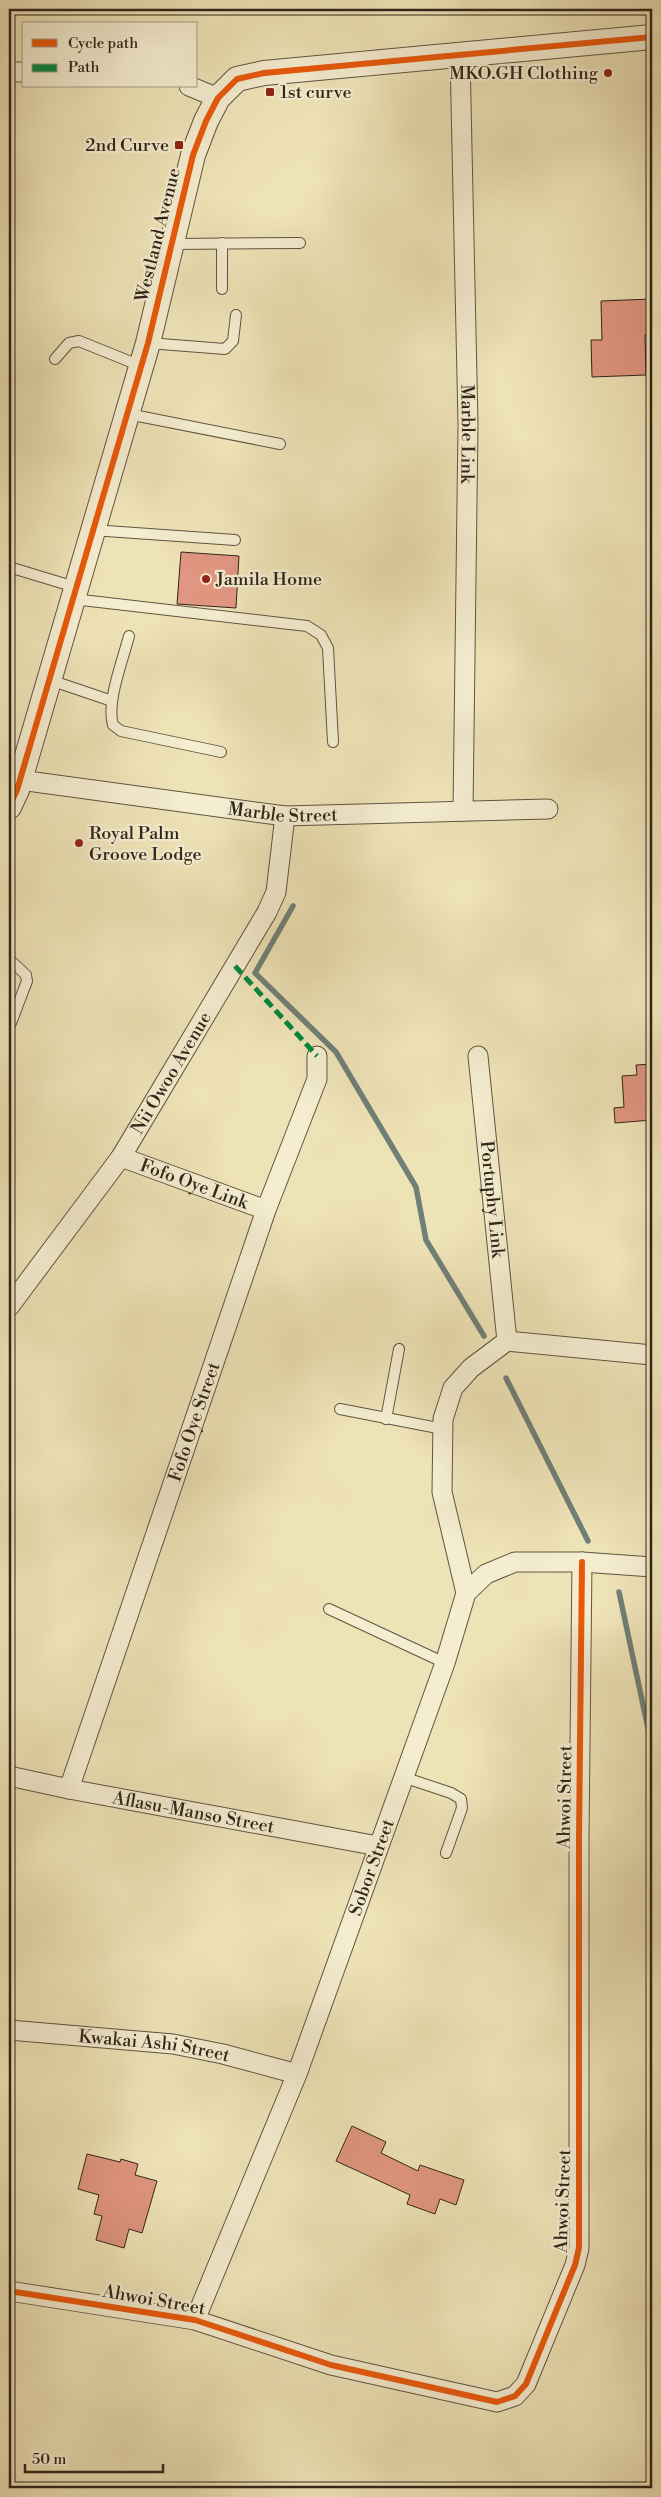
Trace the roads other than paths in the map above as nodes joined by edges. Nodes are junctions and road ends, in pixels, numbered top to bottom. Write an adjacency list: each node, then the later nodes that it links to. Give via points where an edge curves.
1 (652, 37): 2 (street, Westland Avenue)
2 (460, 56): 6 (street, Westland Avenue, via 251,75 237,79); 29 (street, Marble Link, via 468,424)
3 (9, 72): 4 (street)
4 (22, 72)
5 (194, 88): 6 (street)
6 (218, 98): 9 (street, Westland Avenue, via 193,155)
7 (222, 243): 8 (lane); 9 (lane); 10 (lane)
8 (300, 243)
9 (171, 244): 12 (street, Westland Avenue)
10 (222, 289)
11 (236, 315): 12 (lane, via 233,341 225,349)
12 (148, 343): 14 (street, Westland Avenue)
13 (55, 359): 14 (lane, via 69,343 79,341)
14 (141, 366): 15 (street, Westland Avenue)
15 (128, 414): 16 (lane); 17 (street, Westland Avenue)
16 (280, 444)
17 (92, 530): 18 (lane); 20 (street, Westland Avenue)
18 (235, 540)
19 (9, 567): 20 (lane)
20 (74, 593): 22 (street, Westland Avenue); 24 (lane, via 307,626 322,635 328,648)
21 (129, 636): 23 (lane)
22 (50, 680): 23 (lane); 26 (street, Westland Avenue)
23 (112, 701): 25 (lane, via 110,716 113,726 121,731)
24 (333, 742)
25 (221, 752)
26 (20, 780): 27 (street, Westland Avenue); 30 (street, Marble Street)
27 (9, 807)
28 (548, 809): 29 (street, Marble Street)
29 (463, 811): 30 (street, Marble Street)
30 (285, 816): 35 (street, Nii Owoo Avenue, via 276,892 267,912)
31 (9, 959): 32 (lane, via 26,975 28,982)
32 (11, 1023)
33 (317, 1056): 36 (street, Fofo Oye Street, via 318,1079)
34 (478, 1056): 38 (street, Portuphy Link)
35 (121, 1157): 36 (street, Fofo Oye Link); 37 (street, Nii Owoo Avenue)
36 (266, 1210): 51 (street, Fofo Oye Street)
37 (9, 1307)
38 (507, 1341): 40 (street); 43 (street, via 471,1368 453,1388)
39 (398, 1349): 42 (lane)
40 (652, 1355)
41 (340, 1410): 42 (lane)
42 (386, 1419): 43 (lane)
43 (443, 1429): 46 (street, via 442,1492)
44 (582, 1562): 45 (street); 46 (street, via 514,1562 486,1574); 57 (street, Ahwoi Street, via 579,2248 576,2265 526,2384 516,2396 497,2402 331,2365)
45 (652, 1567)
46 (466, 1593): 48 (street, Sobor Street)
47 (329, 1609): 48 (lane)
48 (446, 1663): 50 (street, Sobor Street)
49 (9, 1776): 51 (street, Aflasu-Manso Street)
50 (403, 1777): 52 (street, Sobor Street); 53 (lane, via 461,1799 462,1808)
51 (69, 1789): 52 (street, Aflasu-Manso Street)
52 (378, 1846): 55 (street, Sobor Street)
53 (446, 1853)
54 (9, 2030): 55 (street, Kwakai Ashi Street, via 172,2044)
55 (297, 2074): 57 (street, Sobor Street)
56 (9, 2292): 57 (street, Ahwoi Street)
57 (195, 2320)

